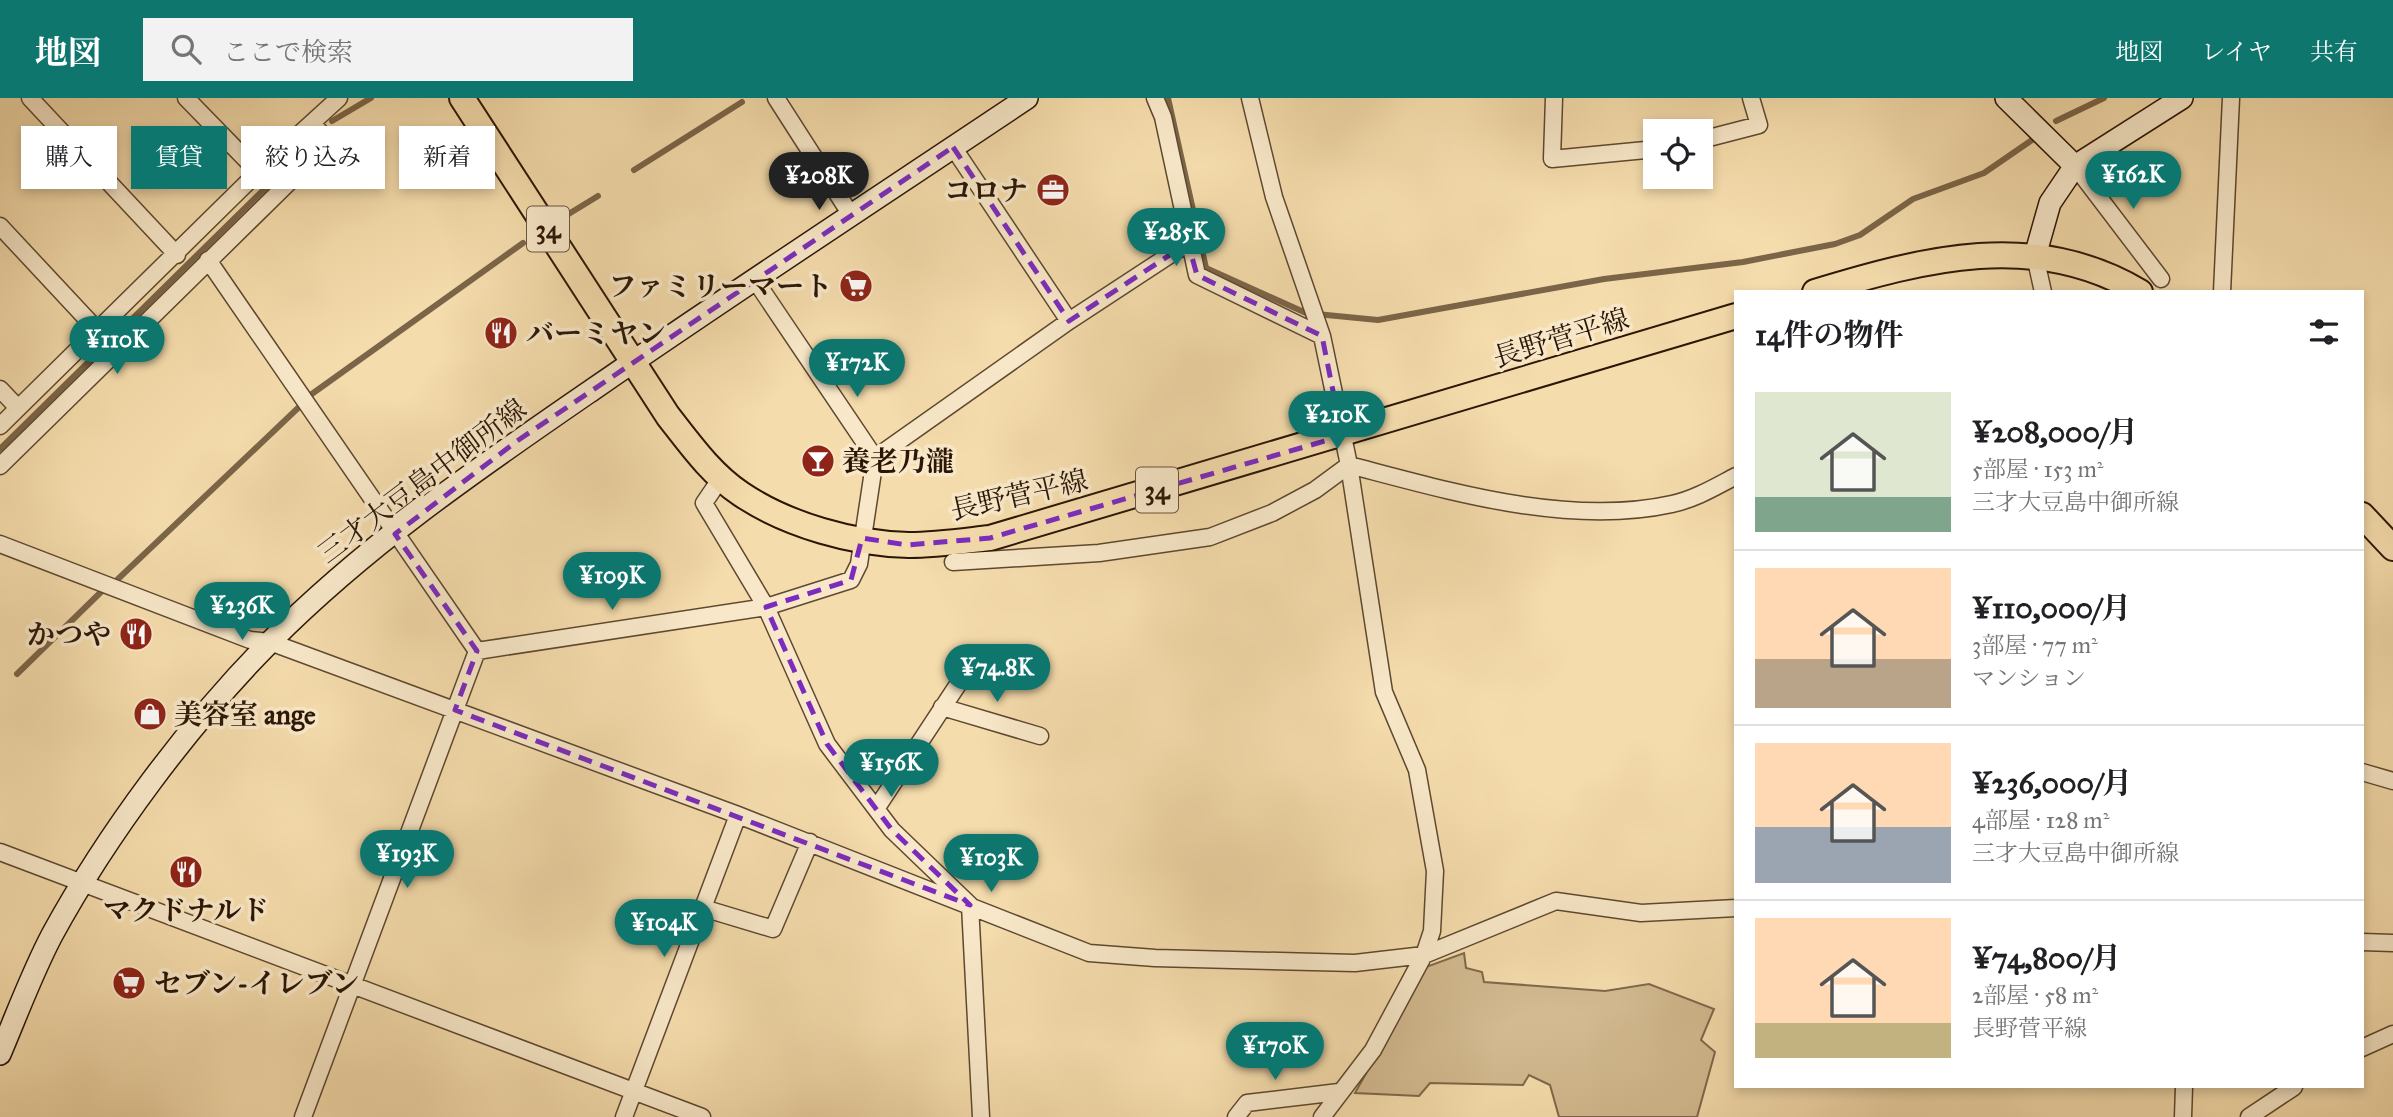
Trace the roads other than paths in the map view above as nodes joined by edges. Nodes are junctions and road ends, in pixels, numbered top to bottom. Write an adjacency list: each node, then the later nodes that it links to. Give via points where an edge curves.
1 (30, 98): 24 (street)
2 (186, 98): 18 (street)
3 (462, 98): 36 (main road, 長野菅平線 / 34)
4 (776, 98): 21 (street)
5 (1027, 98): 16 (main road, 三才大豆島中御所線)
6 (1154, 98): 23 (street, via 1163,117)
7 (1250, 98): 35 (street, via 1274,197)
8 (1554, 98): 17 (street, via 1552,159)
9 (1751, 98): 15 (street, via 1759,125)
10 (2006, 98): 19 (main road)
11 (2182, 98): 19 (main road)
12 (2231, 98): 31 (street)
13 (336, 99): 14 (street)
14 (312, 124): 26 (street, via 330,142)
15 (1713, 137)
16 (953, 148): 21 (main road, 三才大豆島中御所線); 33 (street)
17 (1643, 150)
18 (241, 155)
19 (2075, 166): 25 (main road, via 2050,203); 28 (street)
20 (242, 189): 24 (street)
21 (851, 215): 27 (main road, 三才大豆島中御所線)
22 (0, 226): 34 (street)
23 (1188, 243): 33 (street); 35 (street, via 1197,275)
24 (177, 255): 34 (street)
25 (2035, 256): 28 (main road); 29 (main road, via 1922,261); 30 (street)
26 (208, 260): 43 (street); 47 (street)
27 (755, 280): 36 (main road, 三才大豆島中御所線); 41 (street)
28 (2151, 286)
29 (1822, 290)
30 (2043, 290)
31 (2222, 290)
32 (1734, 317): 40 (main road, 長野菅平線 / 34)
33 (1069, 321): 41 (street)
34 (98, 331): 38 (street)
35 (1320, 331): 40 (street)
36 (634, 361): 45 (main road, 長野菅平線 / 34, via 668,416 705,464); 47 (main road, 三才大豆島中御所線, via 433,500)
37 (0, 389): 38 (street)
38 (18, 408): 39 (street)
39 (0, 426)
40 (1342, 436): 42 (street); 48 (main road, 長野菅平線 / 34, via 990,538 907,545)
41 (875, 458): 48 (street)
42 (1349, 465): 44 (street, via 1503,502 1613,511 1672,504); 51 (street, via 1272,513 1210,537 1099,553); 71 (street, via 1384,692 1417,770 1435,871 1432,931)
43 (0, 466)
44 (1734, 477)
45 (722, 478): 48 (main road, 長野菅平線 / 34, via 775,514); 52 (street, via 704,503)
46 (2364, 517): 50 (main road)
47 (395, 534): 53 (main road, 三才大豆島中御所線); 54 (street)
48 (862, 538): 52 (street, via 859,564 851,580)
49 (0, 544): 53 (street, via 250,640)
50 (2393, 548)
51 (953, 562)
52 (766, 607): 54 (street); 61 (street, via 827,744)
53 (270, 642): 57 (street); 65 (main road, 三才大豆島中御所線, via 212,706)
54 (477, 651): 57 (street)
55 (976, 657): 56 (street)
56 (942, 707): 58 (street); 61 (street)
57 (455, 710): 62 (street); 72 (street)
58 (1040, 736)
59 (2364, 773): 60 (street)
60 (2393, 780)
61 (876, 809): 66 (street)
62 (738, 814): 63 (street); 67 (street)
63 (810, 842): 66 (street); 67 (street, via 773,929)
64 (0, 852): 65 (street)
65 (82, 884): 72 (street); 75 (main road, 三才大豆島中御所線, via 51,938)
66 (970, 905): 71 (street, via 1089,953 1355,963); 83 (street)
67 (703, 908): 78 (street)
68 (1734, 908): 71 (street, via 1641,914 1556,901)
69 (2364, 942): 70 (street)
70 (2393, 943)
71 (1424, 954): 79 (street, via 1373,1050)
72 (352, 983): 78 (street); 80 (street)
73 (2393, 1034): 74 (street)
74 (2364, 1047)
75 (0, 1054)
76 (2184, 1088): 86 (street)
77 (2292, 1088): 87 (street)
78 (633, 1091): 81 (street); 82 (street)
79 (1339, 1092): 84 (street, via 1247,1103); 85 (street)
80 (303, 1117)
81 (624, 1117)
82 (702, 1117)
83 (981, 1117)
84 (1236, 1117)
85 (1322, 1117)
86 (2183, 1117)
87 (2249, 1117)

